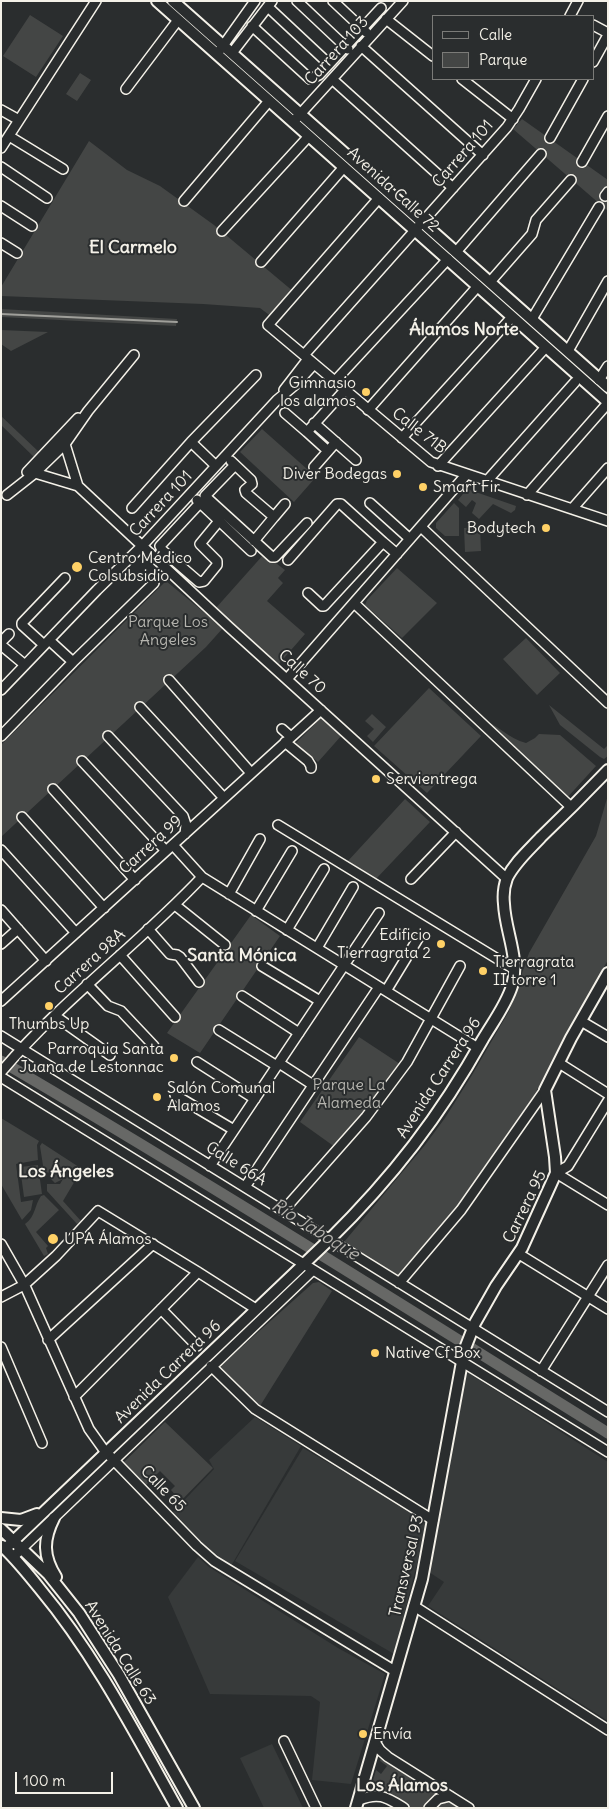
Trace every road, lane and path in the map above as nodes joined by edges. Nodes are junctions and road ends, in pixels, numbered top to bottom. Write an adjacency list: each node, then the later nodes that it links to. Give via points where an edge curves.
1 (96, 1): 41 (street)
2 (157, 1): 14 (main road, Avenida Calle 72)
3 (173, 1): 20 (main road, Avenida Calle 72)
4 (255, 1): 20 (street)
5 (297, 1): 21 (street)
6 (333, 1): 17 (street)
7 (373, 1): 11 (street)
8 (403, 1): 13 (street, Carrera 103)
9 (578, 1): 12 (street)
10 (270, 4): 15 (street); 28 (street)
11 (381, 8): 13 (street); 17 (street)
12 (573, 15)
13 (388, 17): 19 (street, Carrera 103); 26 (street)
14 (178, 20): 24 (main road, Avenida Calle 72); 35 (street)
15 (252, 26): 23 (street); 30 (street, via 310,79)
16 (594, 26): 18 (street)
17 (362, 28): 19 (street); 21 (street)
18 (608, 34): 27 (street)
19 (371, 36): 22 (street, Carrera 103)
20 (224, 46): 23 (main road, Avenida Calle 72); 24 (street)
21 (346, 46): 25 (street); 28 (street)
22 (362, 46): 25 (street, Carrera 103); 47 (street)
23 (232, 53): 39 (main road, Avenida Calle 72)
24 (217, 55): 36 (main road, Avenida Calle 72)
25 (354, 55): 29 (street, Carrera 103)
26 (432, 55)
27 (594, 60)
28 (330, 63): 29 (street); 30 (street)
29 (339, 71): 34 (street, Carrera 103)
30 (319, 75): 34 (street)
31 (463, 80): 40 (street)
32 (535, 80): 40 (street, Carrera 101)
33 (582, 80): 44 (street)
34 (330, 81): 39 (street, Carrera 103); 53 (street)
35 (126, 89)
36 (269, 101): 39 (main road, Avenida Calle 72); 56 (street)
37 (1, 110): 41 (street)
38 (608, 116): 48 (street)
39 (296, 118): 43 (main road, Avenida Calle 72); 60 (main road, Avenida Calle 72)
40 (513, 119): 47 (street, Carrera 101)
41 (19, 120): 42 (street)
42 (9, 136): 45 (street); 51 (street)
43 (309, 136): 50 (main road, Avenida Calle 72); 61 (street)
44 (550, 138)
45 (1, 148)
46 (541, 154): 63 (street)
47 (482, 155): 53 (street, Carrera 101)
48 (582, 162)
49 (1, 167): 54 (street)
50 (344, 167): 55 (main road, Avenida Calle 72); 66 (street)
51 (63, 169)
52 (570, 180): 68 (street, via 536,220 532,234)
53 (453, 188): 60 (street, Carrera 101)
54 (47, 198)
55 (379, 198): 60 (main road, Avenida Calle 72); 75 (street, Calle 71B, via 268,325)
56 (184, 201)
57 (1, 206): 59 (street)
58 (599, 207): 71 (street)
59 (32, 226)
60 (419, 226): 63 (main road, Avenida Calle 72); 65 (main road, Avenida Calle 72); 75 (street, Carrera 101)
61 (222, 231)
62 (1, 242): 64 (street)
63 (456, 252): 68 (main road, Avenida Calle 72)
64 (17, 253)
65 (448, 259): 69 (main road, Avenida Calle 72); 79 (street)
66 (261, 262)
67 (608, 281): 73 (street)
68 (490, 282): 71 (main road, Avenida Calle 72)
69 (478, 286): 70 (main road, Avenida Calle 72); 84 (street)
70 (512, 317): 72 (main road, Avenida Calle 72); 88 (street)
71 (532, 319): 73 (main road, Avenida Calle 72)
72 (546, 347): 83 (main road, Avenida Calle 72); 97 (street)
73 (568, 351): 78 (main road, Avenida Calle 72)
74 (134, 355): 89 (street)
75 (309, 359): 79 (street, Calle 71B); 93 (street, Carrera 101, via 294,385)
76 (608, 366): 78 (street)
77 (256, 375): 90 (street)
78 (600, 380): 81 (main road, Avenida Calle 72)
79 (335, 381): 82 (street, Calle 71B)
80 (575, 382): 102 (street)
81 (608, 387)
82 (345, 390): 84 (street, Calle 71B); 86 (street)
83 (608, 403): 105 (street)
84 (368, 410): 88 (street, Calle 71B)
85 (285, 413): 87 (street)
86 (314, 423): 87 (street); 91 (street)
87 (306, 432): 92 (street)
88 (402, 438): 97 (street, Calle 71B)
89 (62, 441): 100 (street); 103 (street, Calle 70)
90 (191, 442): 96 (street); 110 (street)
91 (336, 442): 92 (street); 94 (street)
92 (328, 451): 98 (street)
93 (226, 457): 95 (street); 96 (street, Carrera 101)
94 (356, 460)
95 (235, 464): 112 (street, via 251,480 246,493); 118 (street, via 205,496)
96 (216, 466): 104 (street, Carrera 101)
97 (438, 466): 101 (street, Calle 71B)
98 (314, 468)
99 (608, 468): 111 (street)
100 (32, 471): 103 (street, Calle 70); 106 (street)
101 (466, 475): 102 (street, Calle 71B); 116 (street)
102 (486, 482): 105 (street, Calle 71B)
103 (78, 486): 120 (street, Calle 70)
104 (192, 494): 107 (street); 120 (street, Carrera 101)
105 (526, 495): 111 (street, Calle 71B)
106 (4, 497)
107 (200, 503): 113 (street); 113 (street, via 160,546 199,582 204,581 218,565 200,544)
108 (285, 504): 112 (street)
109 (370, 504): 117 (street)
110 (132, 508)
111 (572, 509): 114 (street, Calle 71B)
112 (274, 516): 118 (street)
113 (219, 521): 121 (street)
114 (608, 521)
115 (307, 523): 118 (street, via 274,557)
116 (420, 527): 117 (street); 136 (street)
117 (410, 538): 122 (street)
118 (254, 541)
119 (383, 542): 122 (street); 123 (street, via 341,504 337,504); 126 (street, via 326,605 322,606)
120 (142, 546): 129 (street, Carrera 101); 133 (street, Calle 70)
121 (251, 552)
122 (397, 554): 127 (street)
123 (288, 560)
124 (65, 578): 129 (street, via 22,623)
125 (154, 583): 131 (street)
126 (308, 593)
127 (354, 603): 133 (street); 149 (street)
128 (9, 634): 130 (street)
129 (47, 643): 131 (street); 132 (street, Carrera 101)
130 (1, 644): 132 (street)
131 (73, 662): 140 (street)
132 (25, 666): 135 (street, Carrera 101)
133 (287, 679): 138 (street, Calle 70)
134 (169, 680): 146 (street)
135 (1, 690)
136 (608, 703)
137 (140, 708): 148 (street)
138 (321, 710): 142 (street, Carrera 99); 152 (street, Calle 70)
139 (282, 729): 142 (street)
140 (1, 736)
141 (108, 736): 153 (street, via 183,816)
142 (288, 740): 144 (street); 146 (street, Carrera 99)
143 (82, 762): 157 (street)
144 (311, 768)
145 (607, 771): 149 (main road, Avenida Carrera 96)
146 (252, 773): 148 (street, Carrera 99)
147 (52, 789): 163 (street)
148 (224, 798): 153 (street, Carrera 99)
149 (571, 807): 161 (main road, Avenida Carrera 96)
150 (22, 817): 167 (street)
151 (278, 825): 184 (street)
152 (456, 832): 161 (street, Calle 70); 162 (street)
153 (185, 834): 155 (street, Carrera 99)
154 (260, 838): 165 (street)
155 (173, 845): 157 (street, Carrera 99); 160 (street)
156 (1, 850): 174 (street)
157 (166, 851): 163 (street, Carrera 99)
158 (292, 851): 169 (street)
159 (324, 869): 173 (street)
160 (202, 877): 165 (street); 166 (street, Carrera 98A)
161 (507, 878): 184 (main road, Avenida Carrera 96, via 504,907)
162 (411, 879)
163 (135, 880): 167 (street, Carrera 99)
164 (353, 887): 178 (street)
165 (229, 894): 169 (street)
166 (175, 905): 172 (street, Carrera 98A); 177 (street)
167 (104, 908): 174 (street, Carrera 99)
168 (1, 910): 171 (street)
169 (256, 911): 173 (street)
170 (379, 913): 182 (street)
171 (18, 929): 176 (street); 180 (street)
172 (148, 929): 179 (street, Carrera 98A); 186 (street, via 170,954 180,957)
173 (287, 930): 178 (street)
174 (76, 933): 180 (street, Carrera 99)
175 (419, 937): 188 (street)
176 (1, 944)
177 (225, 945)
178 (317, 948): 182 (street)
179 (120, 955): 187 (street, Carrera 98A); 193 (street)
180 (46, 961): 190 (street, Carrera 99)
181 (262, 966): 191 (street)
182 (344, 966): 188 (street); 191 (street)
183 (460, 966): 194 (street)
184 (514, 968): 201 (main road, Avenida Carrera 96, via 508,996)
185 (607, 977): 195 (main road)
186 (199, 982)
187 (87, 984): 192 (street, Carrera 98A); 200 (street, via 108,1006 122,1011)
188 (382, 989): 194 (street); 209 (street)
189 (242, 996): 197 (street)
190 (1, 1001)
191 (320, 1001): 197 (street)
192 (55, 1016): 202 (street, Carrera 98A); 203 (street)
193 (175, 1016)
194 (430, 1018): 201 (street); 220 (street, via 407,1062 366,1117)
195 (581, 1021): 199 (street); 205 (main road)
196 (219, 1030): 206 (street)
197 (299, 1033): 206 (street)
198 (1, 1036): 202 (street, Calle 66A)
199 (608, 1037)
200 (154, 1046)
201 (478, 1048): 221 (main road, Avenida Carrera 96, via 439,1113 409,1153 374,1195)
202 (19, 1051): 207 (street, Carrera 98A); 216 (street, Calle 66A)
203 (110, 1055)
204 (197, 1062): 213 (street)
205 (558, 1063): 210 (main road); 211 (street)
206 (278, 1064): 209 (street); 213 (street)
207 (3, 1070)
208 (1, 1077): 225 (street)
209 (313, 1085): 218 (street)
210 (545, 1090): 217 (main road); 228 (street, via 461,1210)
211 (608, 1094)
212 (175, 1095): 215 (street)
213 (255, 1099): 215 (street)
214 (608, 1101): 217 (street, Carrera 95, via 568,1166)
215 (234, 1130): 216 (street)
216 (210, 1166): 218 (street, Calle 66A)
217 (556, 1173): 219 (street); 224 (main road, Carrera 95)
218 (245, 1188): 220 (street, Calle 66A)
219 (608, 1205)
220 (284, 1212): 221 (street, Calle 66A)
221 (328, 1241): 225 (main road, Avenida Carrera 96); 228 (street, Calle 66A)
222 (1, 1244): 229 (street, Calle 65)
223 (152, 1244): 227 (street); 229 (street, via 98,1211); 236 (street)
224 (518, 1254): 230 (street); 235 (main road, Carrera 95)
225 (309, 1264): 233 (main road, Avenida Carrera 96); 239 (street); 240 (street, Avenida Carrera 96)
226 (608, 1265): 230 (street)
227 (198, 1272): 232 (street); 233 (street)
228 (399, 1283): 235 (street, Calle 66A)
229 (24, 1285): 231 (street); 236 (street, Calle 65)
230 (588, 1297): 234 (street); 241 (street)
231 (1, 1298)
232 (161, 1309): 237 (street); 242 (street)
233 (256, 1309): 246 (main road, Avenida Carrera 96)
234 (608, 1309)
235 (471, 1331): 239 (main road, Transversal 93); 241 (street, Calle 66A)
236 (48, 1340): 242 (street, Calle 65)
237 (197, 1346)
238 (1, 1347): 244 (street)
239 (461, 1361): 245 (street); 250 (main road, Transversal 93)
240 (211, 1366): 246 (street, Avenida Carrera 96); 250 (street, via 255,1409)
241 (542, 1371): 243 (street, Calle 66A)
242 (74, 1397): 246 (street, Calle 65, via 93,1436)
243 (608, 1412)
244 (42, 1443)
245 (608, 1452)
246 (110, 1457): 247 (main road, Avenida Carrera 96); 249 (street, Avenida Carrera 96); 257 (street, Calle 65, via 214,1561)
247 (45, 1511): 248 (main road, via 22,1520); 252 (main road, Avenida Carrera 96)
248 (1, 1518)
249 (54, 1518): 253 (street, Avenida Carrera 96); 255 (main road, via 46,1536 45,1551 51,1569)
250 (433, 1520): 256 (main road, Transversal 93)
251 (1, 1529): 252 (main road, Avenida Calle 63)
252 (14, 1540): 253 (main road, Avenida Calle 63); 254 (main road, Avenida Carrera 96)
253 (22, 1548): 254 (street, Avenida Carrera 96); 255 (main road, Avenida Calle 63)
254 (6, 1550): 263 (main road, Avenida Calle 63, via 64,1618 91,1658)
255 (68, 1597): 264 (main road, Avenida Calle 63, via 119,1674)
256 (414, 1606): 257 (main road, Transversal 93); 258 (street)
257 (395, 1671): 260 (main road, Transversal 93)
258 (608, 1730)
259 (284, 1741): 265 (street)
260 (375, 1742): 261 (street, via 388,1756); 262 (main road, Transversal 93)
261 (450, 1796): 267 (street, via 438,1799); 268 (street)
262 (357, 1804): 266 (street, via 371,1795 382,1796)
263 (176, 1808)
264 (194, 1808)
265 (316, 1808)
266 (404, 1808)
267 (429, 1808)
268 (469, 1808)

